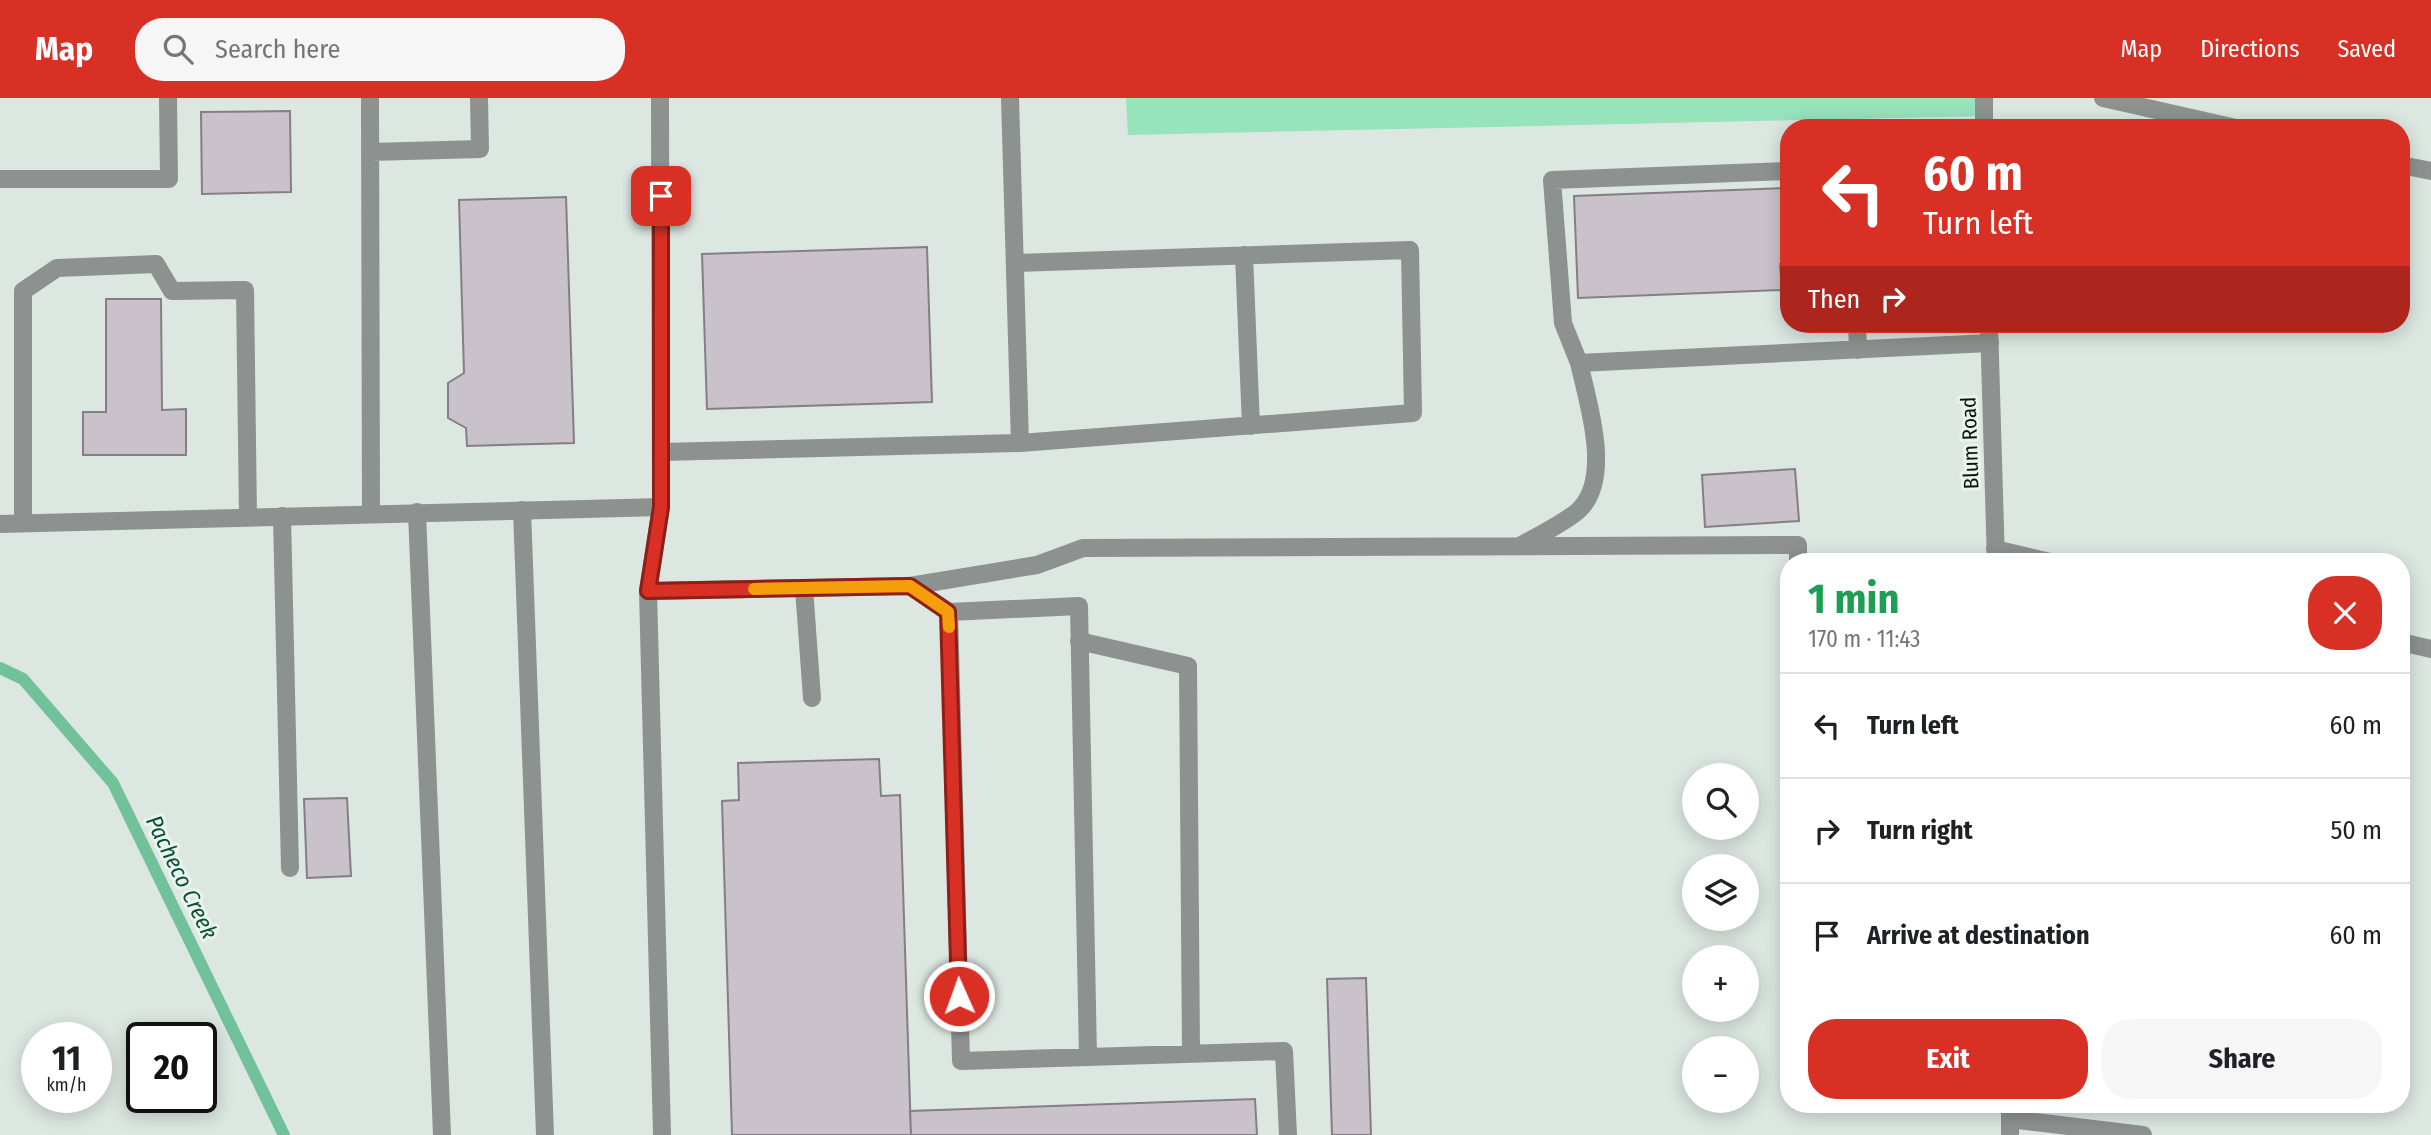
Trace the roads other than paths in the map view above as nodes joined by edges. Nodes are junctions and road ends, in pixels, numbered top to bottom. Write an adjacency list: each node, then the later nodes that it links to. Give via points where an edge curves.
1 (168, 98): 14 (street, via 169,179)
2 (370, 98): 10 (street)
3 (478, 98): 10 (street, via 480,149)
4 (660, 98): 24 (street)
5 (1010, 98): 16 (street)
6 (1984, 98): 8 (street)
7 (2103, 98): 9 (street)
8 (1984, 119)
9 (2196, 119)
10 (370, 152): 28 (street)
11 (2410, 167): 13 (street)
12 (1780, 171): 21 (street, via 1552,180 1563,323)
13 (2431, 172)
14 (0, 179)
15 (1244, 255): 16 (street); 22 (street); 22 (street, via 1410,250 1413,413)
16 (1015, 263): 23 (street)
17 (1857, 333): 20 (street)
18 (1989, 333): 19 (street, Blum Road)
19 (1990, 343): 20 (street); 35 (street, Blum Road)
20 (1858, 350): 21 (street)
21 (1578, 363): 33 (street, via 1594,427 1596,481 1580,509)
22 (1251, 426): 23 (street)
23 (1020, 443): 24 (street)
24 (661, 452): 25 (street)
25 (661, 507): 26 (street); 38 (street)
26 (522, 510): 27 (street); 49 (street)
27 (417, 512): 28 (street); 48 (street)
28 (371, 514): 29 (street)
29 (282, 516): 30 (street); 44 (street)
30 (248, 517): 31 (street); 31 (street, via 244,289 172,291 156,264 57,268 23,291)
31 (23, 523): 32 (street)
32 (0, 524)
33 (1520, 546): 34 (street, via 1798,545); 36 (street, via 1083,548 1037,565)
34 (1798, 553)
35 (1996, 553)
36 (910, 586): 37 (street); 39 (street)
37 (804, 587): 38 (street); 43 (street)
38 (648, 591): 50 (street)
39 (948, 612): 40 (street, via 1079,606); 46 (street, via 961,1061)
40 (1079, 641): 45 (street, via 1188,666); 46 (street)
41 (2410, 644): 42 (street)
42 (2431, 649)
43 (812, 698)
44 (290, 867)
45 (1191, 1054): 46 (street); 51 (street, via 1284,1051)
46 (1088, 1057)
47 (2010, 1119): 52 (street)
48 (442, 1135)
49 (545, 1135)
50 (662, 1135)
51 (1288, 1135)
52 (2143, 1135)

